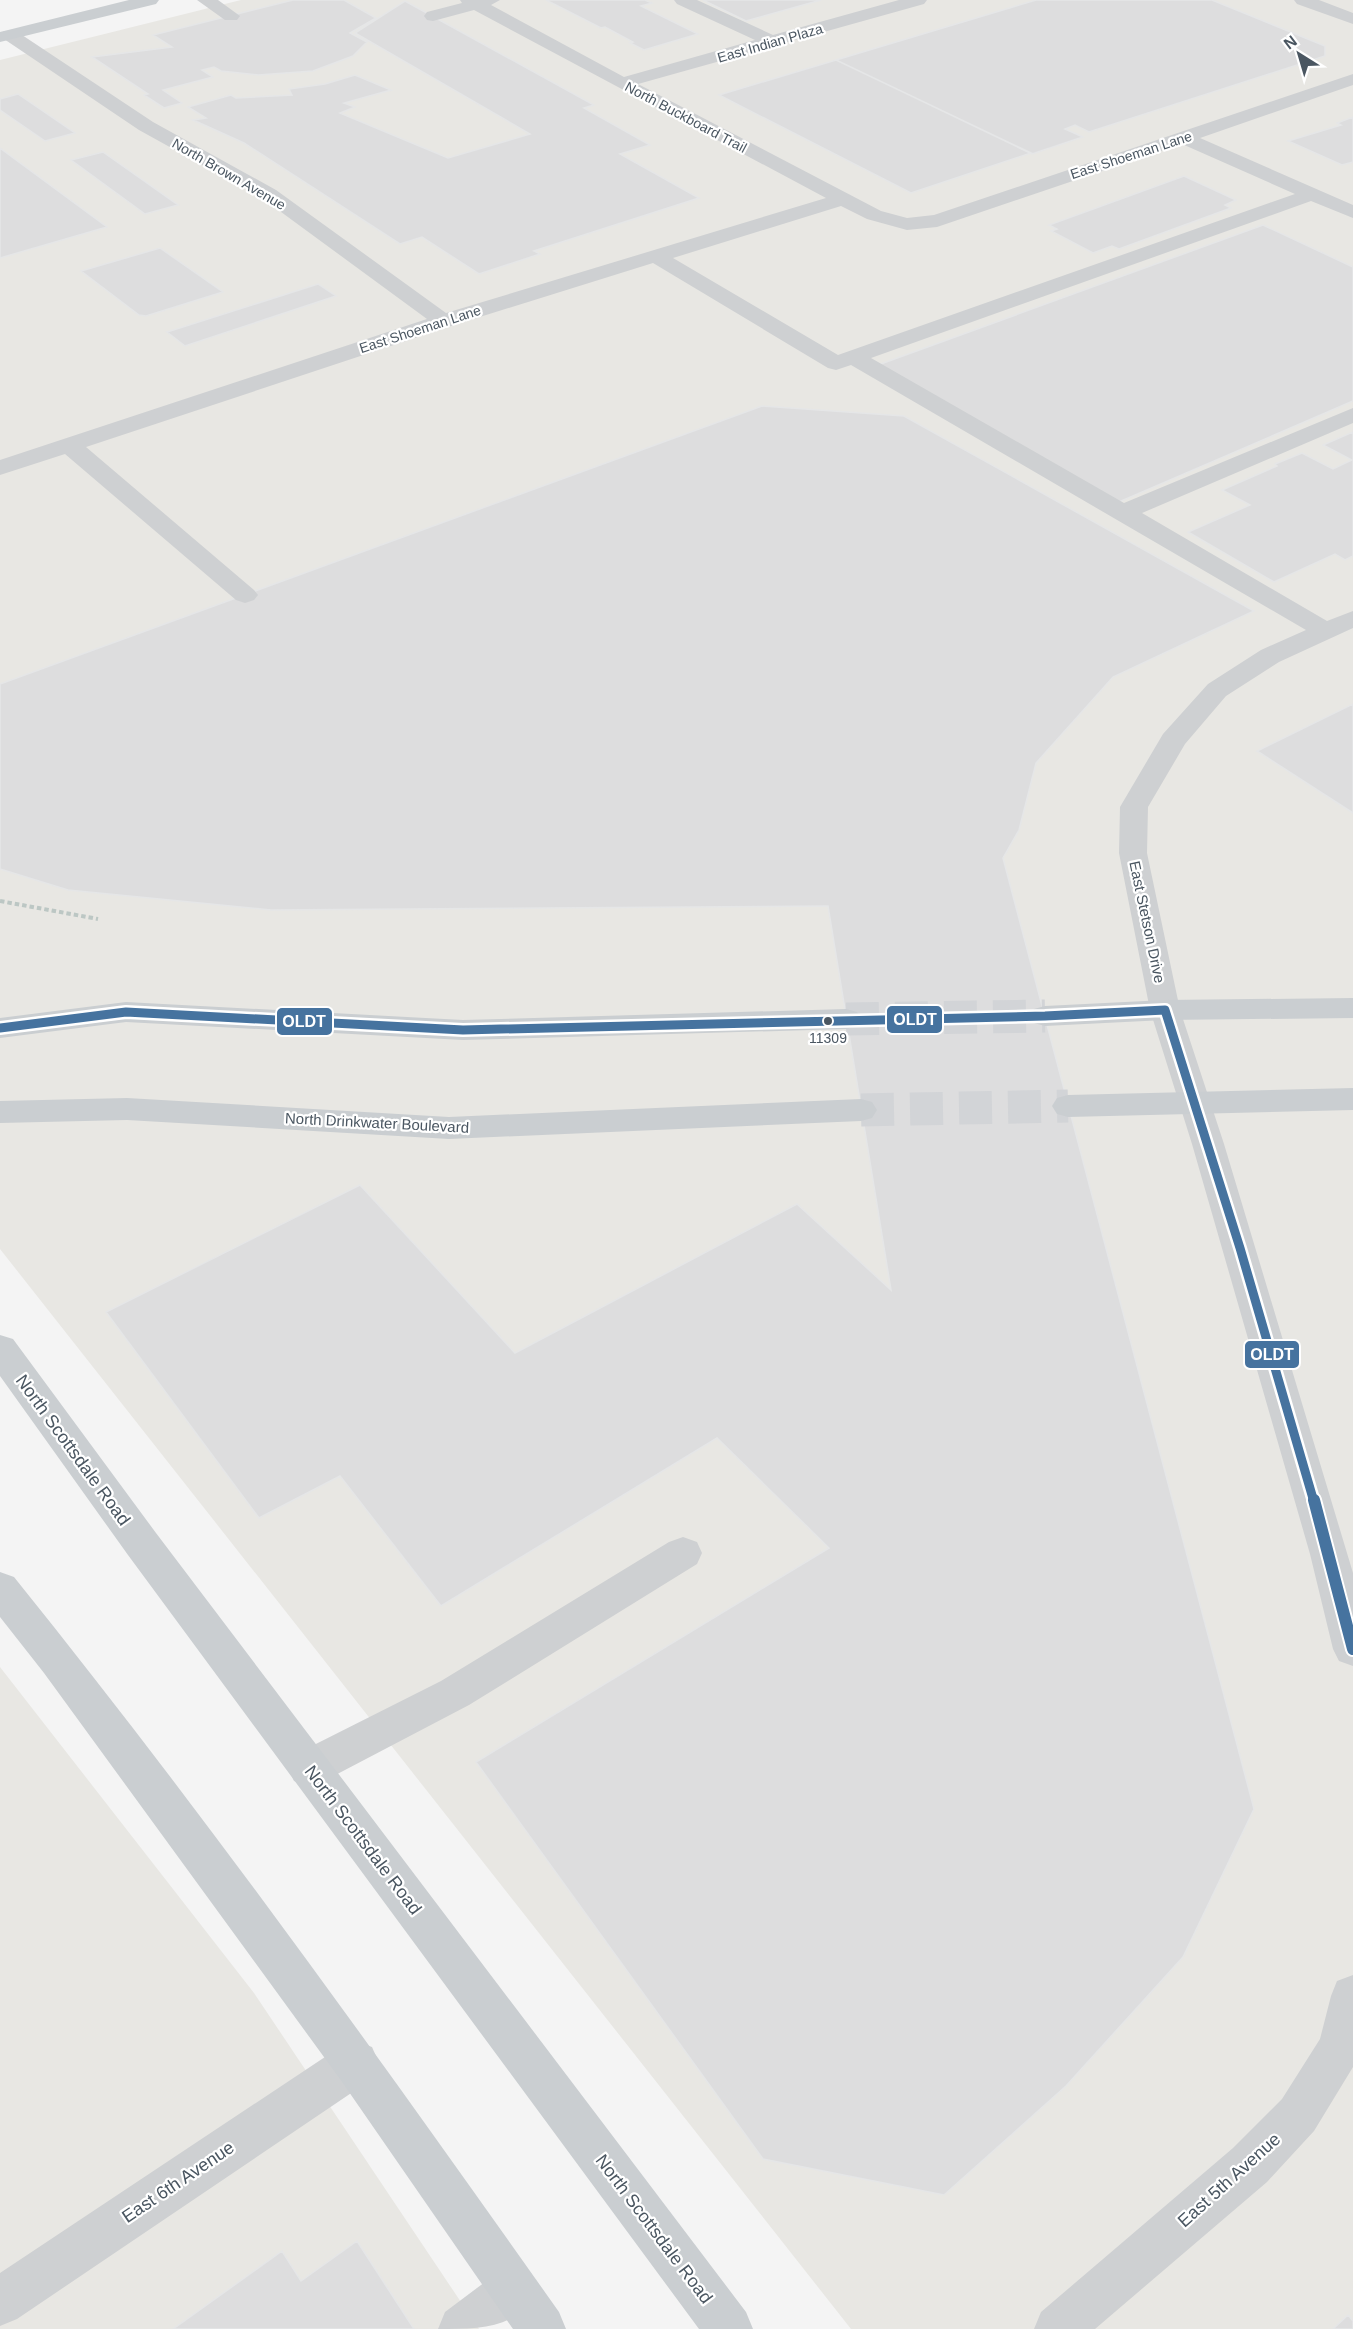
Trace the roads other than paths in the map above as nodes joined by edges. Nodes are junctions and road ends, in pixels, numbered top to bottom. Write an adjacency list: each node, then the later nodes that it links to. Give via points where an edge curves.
1 (150, 0): 10 (main road)
2 (206, 0): 7 (street)
3 (683, 0): 11 (street)
4 (918, 0): 11 (street, East Indian Plaza)
5 (1304, 0): 9 (street)
6 (479, 1): 8 (street); 13 (street, North Buckboard Trail)
7 (231, 16)
8 (433, 16)
9 (1353, 19)
10 (5, 36): 21 (street, North Brown Avenue, via 146,126 269,194)
11 (773, 42): 13 (street, East Indian Plaza)
12 (1353, 79): 14 (street, East Shoeman Lane)
13 (622, 83): 17 (street, North Buckboard Trail)
14 (1185, 138): 16 (street); 19 (street, East Shoeman Lane, via 937,221)
15 (1353, 191): 16 (street)
16 (1319, 197): 18 (street); 22 (street)
17 (843, 199): 19 (street, North Buckboard Trail, via 874,215); 20 (street, East Shoeman Lane)
18 (1353, 212)
19 (907, 224)
20 (657, 257): 21 (street, East Shoeman Lane); 22 (street, via 836,363)
21 (442, 321): 24 (street, East Shoeman Lane)
22 (853, 357): 26 (street)
23 (1353, 415): 26 (street)
24 (69, 445): 25 (street, East Shoeman Lane); 27 (street)
25 (0, 468)
26 (1123, 512): 29 (street)
27 (245, 595)
28 (1353, 619): 29 (street, East Stetson Drive)
29 (1326, 631): 31 (street, East Stetson Drive, via 1270,656 1217,690 1173,740 1134,807 1133,854)
30 (1353, 1008): 31 (main road)
31 (1165, 1010): 32 (main road); 36 (street, East Stetson Drive)
32 (1045, 1016)
33 (846, 1019): 34 (main road, via 463,1030 126,1012)
34 (0, 1028)
35 (1353, 1099): 36 (main road)
36 (1194, 1103): 37 (main road); 43 (street, via 1329,1554)
37 (1068, 1106)
38 (861, 1110): 39 (main road, North Drinkwater Boulevard, via 449,1128 127,1109)
39 (0, 1112)
40 (0, 1349): 44 (main road, North Scottsdale Road)
41 (683, 1553): 44 (street, via 455,1693)
42 (0, 1588): 46 (main road)
43 (1353, 1649)
44 (309, 1768): 51 (main road, North Scottsdale Road)
45 (1353, 1996): 52 (street, East 5th Avenue, via 1340,2047 1298,2115 1250,2165)
46 (356, 2063): 47 (main road); 48 (street, East 6th Avenue)
47 (514, 2290): 49 (street); 50 (main road)
48 (0, 2302)
49 (462, 2329)
50 (542, 2329)
51 (729, 2329)
52 (1058, 2329)

